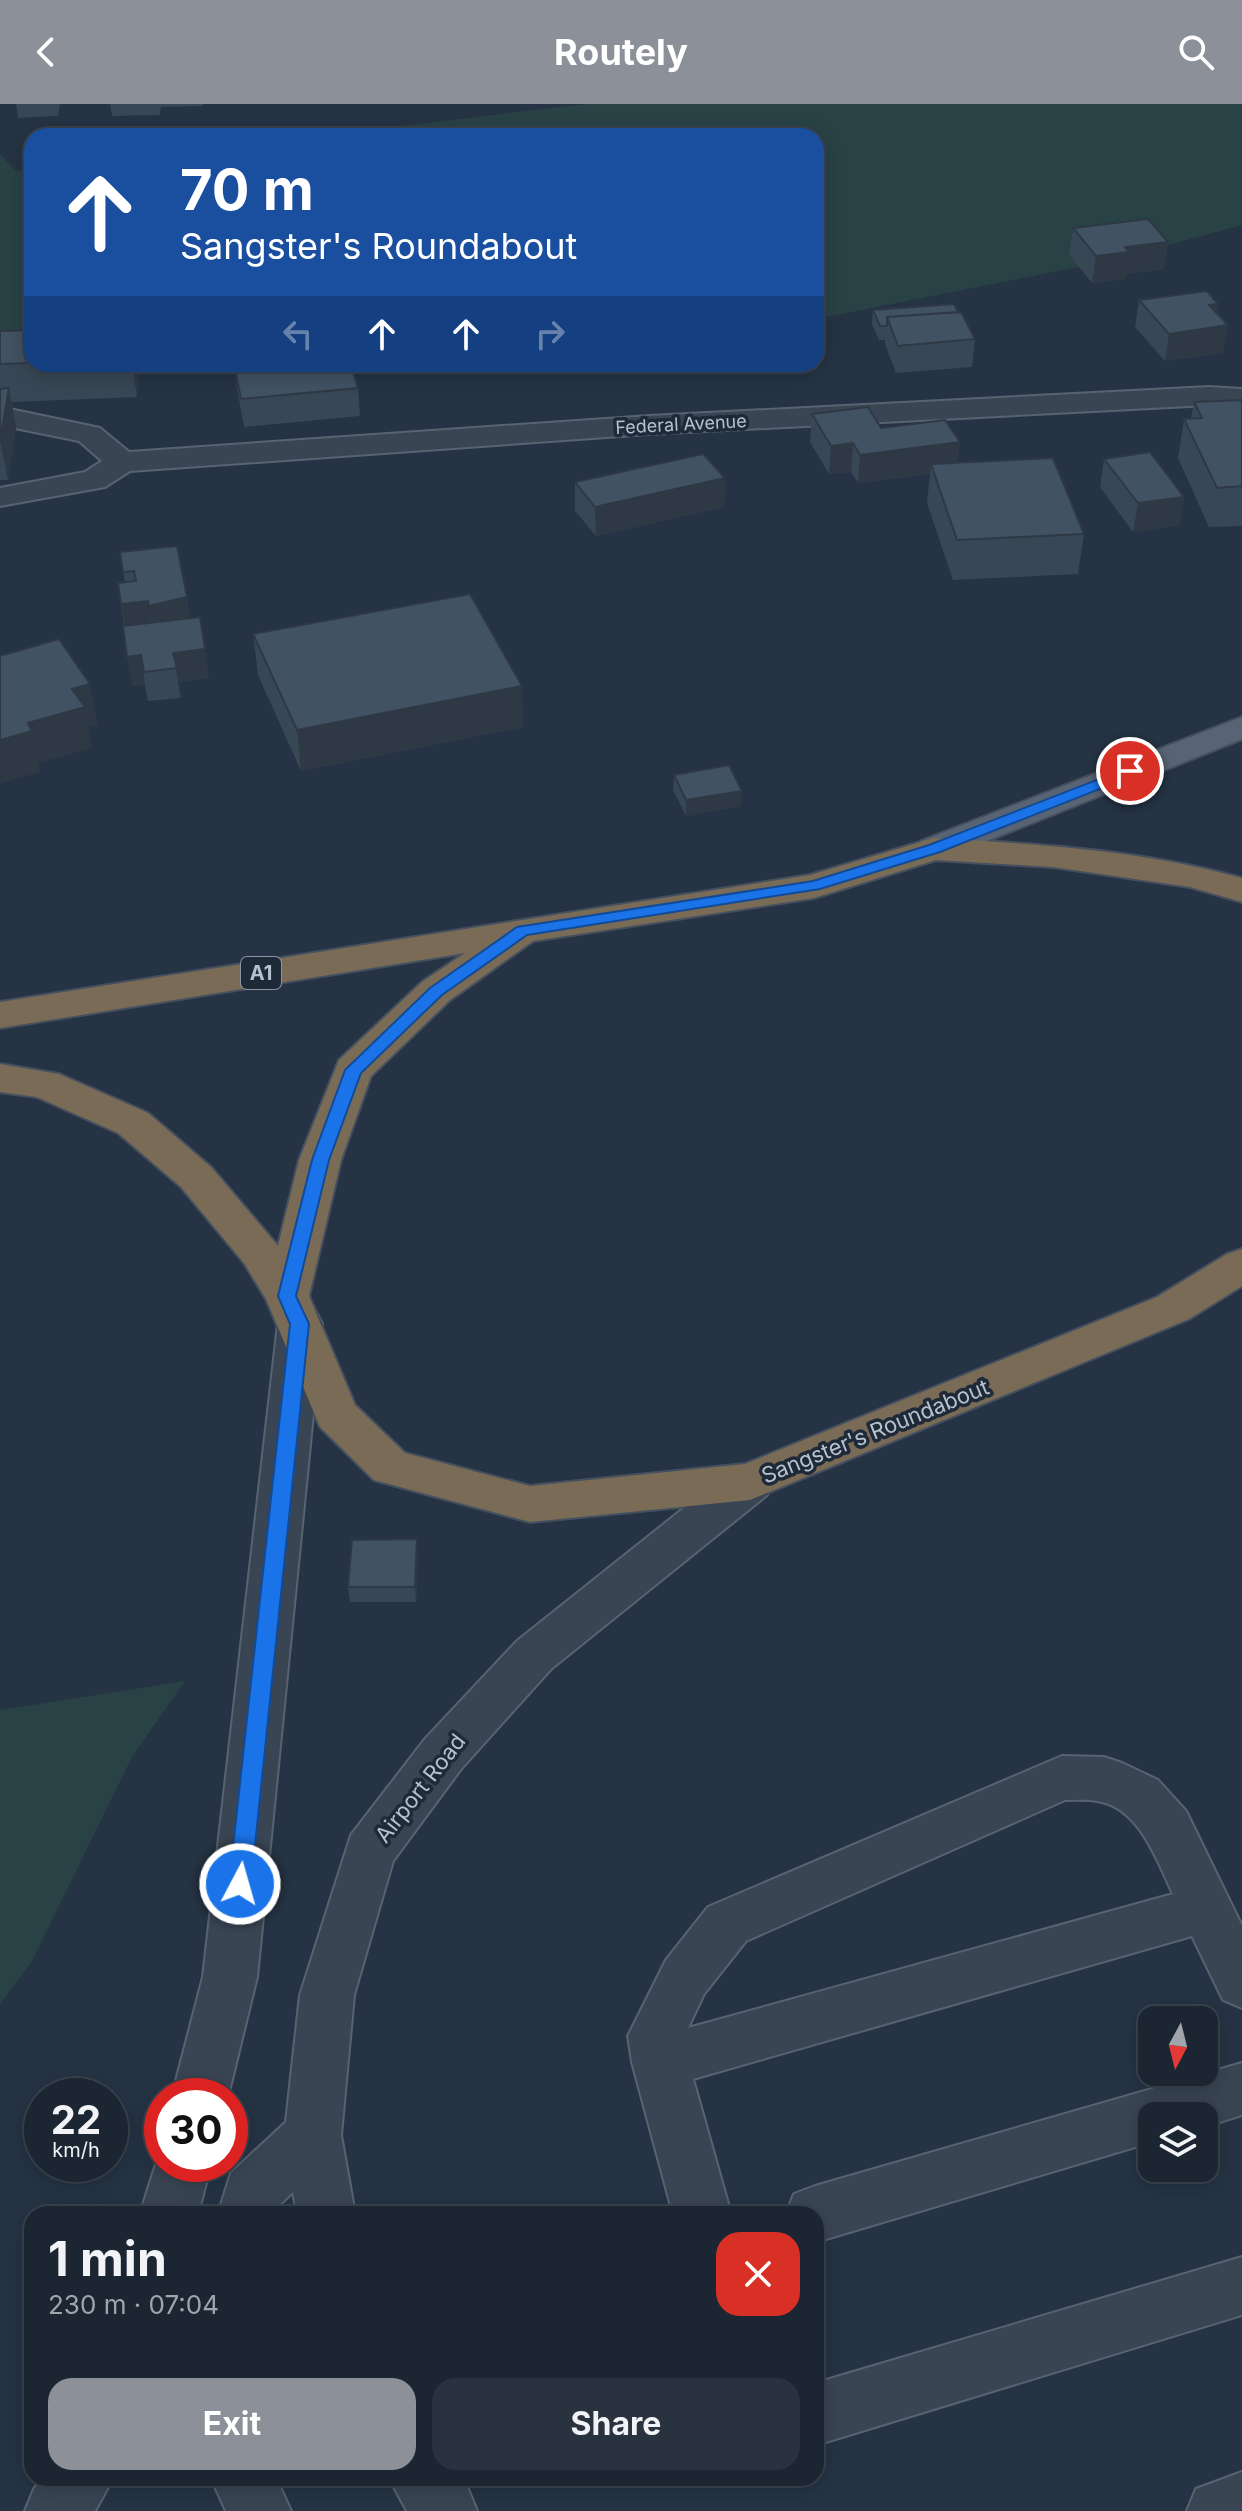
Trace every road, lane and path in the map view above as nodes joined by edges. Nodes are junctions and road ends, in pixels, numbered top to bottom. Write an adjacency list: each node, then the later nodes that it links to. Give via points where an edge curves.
1 (1242, 398): 3 (street, Federal Avenue, via 649,425)
2 (0, 416): 3 (street, via 89,434)
3 (122, 462): 4 (street, via 94,480)
4 (0, 497)
5 (1242, 727): 6 (main road, A1)
6 (934, 849): 7 (highway, A1, via 1053,856 1192,876); 8 (highway, A1, via 814,886)
7 (1242, 890)
8 (522, 931): 9 (highway, A1); 14 (highway, A1, via 436,991 353,1070 320,1160)
9 (0, 1015)
10 (0, 1078): 14 (highway, Sangster's Roundabout, via 45,1084 133,1123 196,1177 259,1252)
11 (1242, 1265): 13 (highway, Sangster's Roundabout)
12 (1242, 1282): 13 (main road)
13 (1173, 1308): 15 (highway, Sangster's Roundabout)
14 (293, 1310): 15 (highway, Sangster's Roundabout, via 336,1415 390,1467 530,1504); 19 (street, via 230,1977)
15 (750, 1482): 21 (street, Airport Road, via 534,1655 443,1754 370,1851 327,1995)
16 (1206, 1908): 17 (street); 18 (street); 18 (street, via 1168,1827 1140,1796 1104,1779 1062,1778 727,1924 679,1989 656,2036)
17 (1242, 1983)
18 (660, 2062): 26 (street)
19 (205, 2078)
20 (1242, 2089): 27 (street)
21 (313, 2135): 24 (street, via 251,2193); 25 (street, Airport Road)
22 (177, 2182): 23 (street)
23 (171, 2206)
24 (249, 2206)
25 (325, 2206)
26 (700, 2206)
27 (824, 2211)
28 (1242, 2286): 29 (street)
29 (824, 2412)
30 (76, 2486): 34 (street)
31 (246, 2486): 35 (street)
32 (426, 2486): 36 (street)
33 (1242, 2503): 37 (street)
34 (56, 2511)
35 (260, 2511)
36 (446, 2511)
37 (1218, 2511)

